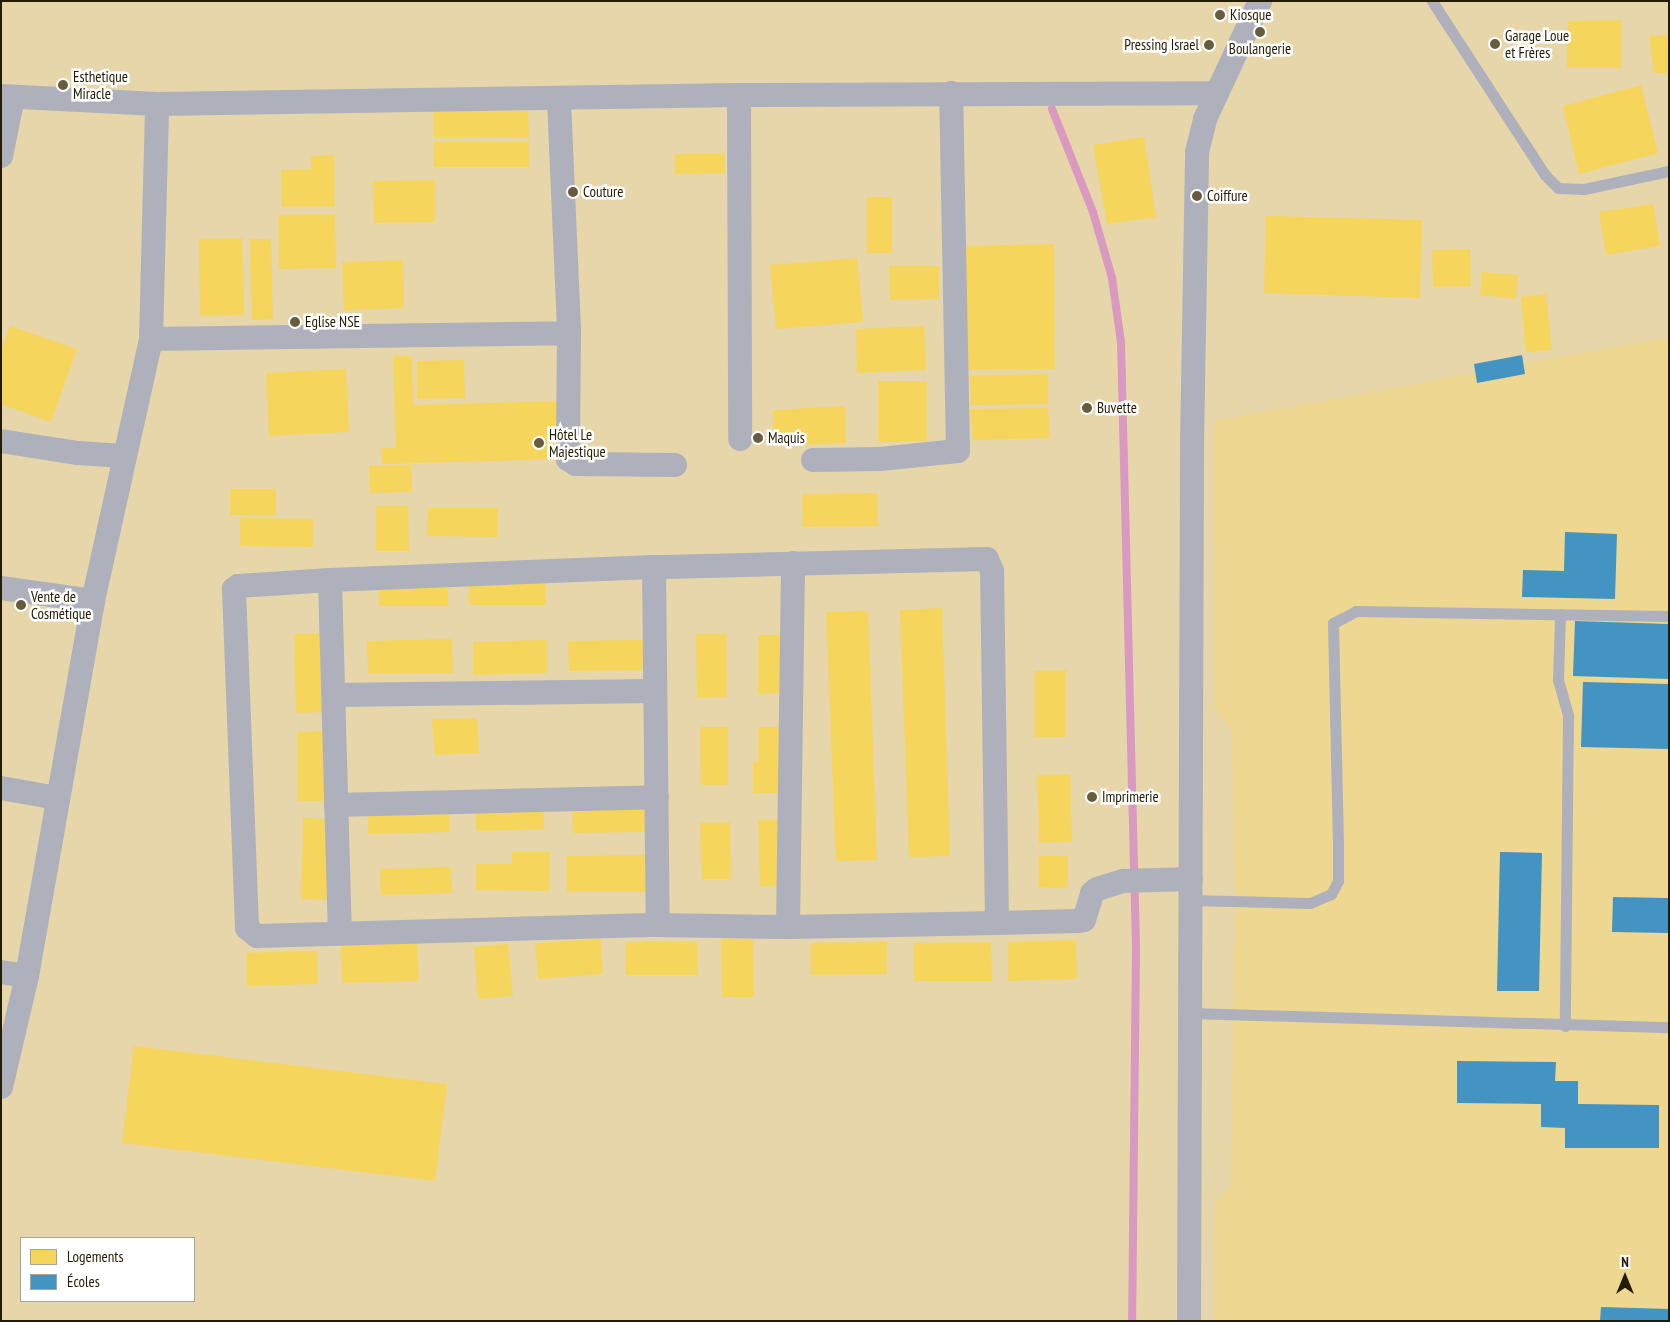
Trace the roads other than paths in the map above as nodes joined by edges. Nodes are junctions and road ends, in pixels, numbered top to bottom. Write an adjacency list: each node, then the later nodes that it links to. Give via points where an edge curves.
1 (1260, 1): 4 (street)
2 (1432, 1): 10 (lane, via 1545,175 1558,188 1584,189)
3 (951, 93): 4 (street); 5 (street); 16 (street, via 958,451 880,459)
4 (1216, 93): 31 (street, via 1205,119 1196,160)
5 (739, 95): 7 (street); 13 (street)
6 (7, 96): 8 (street); 9 (street)
7 (559, 100): 8 (street); 11 (street)
8 (157, 104): 12 (street)
9 (1, 156)
10 (1669, 171)
11 (569, 333): 12 (street); 17 (street, via 568,458 576,464)
12 (151, 339): 15 (street)
13 (740, 439)
14 (1, 441): 15 (street, via 78,453)
15 (124, 456): 22 (street)
16 (814, 460)
17 (675, 465)
18 (793, 563): 19 (street); 32 (street, via 988,559 992,563); 34 (street)
19 (654, 567): 20 (street); 25 (street)
20 (330, 580): 26 (street); 35 (street, via 238,586 233,593 247,928 257,936 267,937)
21 (1, 588): 22 (street)
22 (93, 601): 28 (street)
23 (1560, 614): 24 (lane); 31 (lane, via 1356,611 1334,623 1338,881 1330,894 1310,903); 39 (lane, via 1558,680 1568,716)
24 (1669, 616)
25 (655, 691): 26 (street); 29 (street)
26 (334, 695): 30 (street)
27 (1, 788): 28 (street)
28 (57, 798): 37 (street)
29 (656, 798): 30 (street); 33 (street)
30 (336, 804): 35 (street)
31 (1191, 890): 32 (street, via 1134,881 1092,893 1082,921); 38 (street)
32 (997, 923): 34 (street)
33 (658, 925): 34 (street); 35 (street)
34 (788, 927)
35 (340, 932)
36 (1, 972): 37 (street)
37 (27, 976): 41 (street)
38 (1191, 1013): 39 (lane); 42 (street)
39 (1566, 1026): 40 (lane)
40 (1669, 1027)
41 (1, 1086)
42 (1189, 1321)

